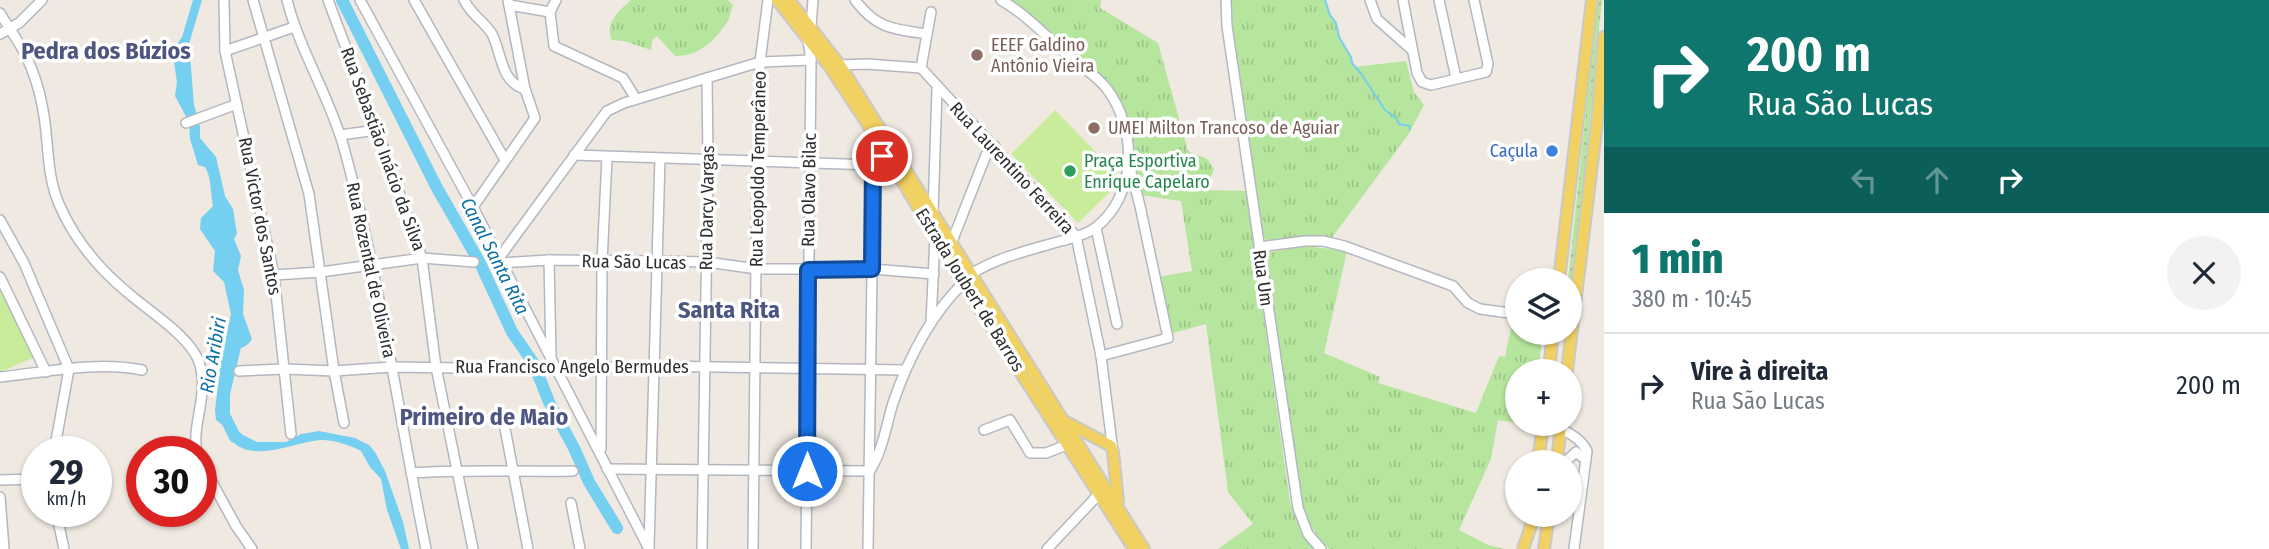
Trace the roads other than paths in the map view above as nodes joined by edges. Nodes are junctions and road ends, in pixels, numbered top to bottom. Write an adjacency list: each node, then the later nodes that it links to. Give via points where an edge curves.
1 (42, 0): 28 (street)
2 (224, 0): 34 (street, Rua Victor dos Santos)
3 (253, 0): 31 (street)
4 (287, 0): 27 (street, Rua Rozental de Oliveira)
5 (328, 0): 47 (street, Rua Sebastião Inácio da Silva)
6 (360, 0): 61 (street)
7 (414, 0): 55 (street)
8 (464, 0): 42 (street, via 491,32 509,78)
9 (556, 0): 23 (street)
10 (768, 0): 37 (street, Rua Leopoldo Temperâneo)
11 (777, 0): 33 (main road, Estrada Joubert de Barros)
12 (789, 0): 26 (main road, Estrada Joubert de Barros)
13 (813, 0): 26 (street)
14 (855, 0): 30 (street, via 881,25)
15 (1001, 0): 58 (street, via 1106,88 1123,122)
16 (1226, 0): 68 (street, Rua Um)
17 (1370, 0): 35 (street, via 1377,19)
18 (1403, 0): 35 (street)
19 (1439, 0): 41 (street)
20 (1474, 0): 41 (street, via 1488,64 1483,74)
21 (1592, 0): 77 (main road)
22 (509, 2): 23 (street); 42 (street)
23 (550, 12): 44 (street, via 554,46 624,78)
24 (931, 12): 30 (street)
25 (0, 13): 28 (street)
26 (810, 26): 38 (main road, Estrada Joubert de Barros)
27 (293, 27): 31 (street); 49 (street, Rua Rozental de Oliveira)
28 (9, 29): 29 (street); 115 (street, via 26,55 43,108 50,174 67,221 95,264 181,338 198,359 203,378)
29 (0, 34)
30 (927, 34): 39 (street)
31 (263, 36): 34 (street); 81 (street, via 309,194)
32 (1604, 37): 90 (main road)
33 (808, 41): 36 (street, Rua Olavo Bilac); 48 (main road, Estrada Joubert de Barros)
34 (225, 51): 45 (street, Rua Victor dos Santos)
35 (1413, 51): 41 (street, via 1420,79 1431,85)
36 (811, 60): 37 (street); 59 (street, Rua Olavo Bilac)
37 (760, 62): 40 (street); 57 (street, Rua Leopoldo Temperâneo)
38 (840, 65): 39 (street); 51 (main road, Estrada Joubert de Barros)
39 (921, 68): 43 (street, Rua Laurentino Ferreira)
40 (707, 78): 44 (street); 56 (street, Rua Darcy Vargas)
41 (1456, 78)
42 (525, 89): 55 (street, via 535,118)
43 (937, 89): 50 (street, Rua Laurentino Ferreira); 62 (street)
44 (636, 99): 52 (street, via 607,111)
45 (237, 104): 46 (street); 83 (street, Rua Victor dos Santos)
46 (186, 123)
47 (377, 130): 49 (street); 69 (street, Rua Sebastião Inácio da Silva)
48 (874, 134): 51 (main road, Estrada Joubert de Barros); 60 (street)
49 (340, 135): 76 (street, Rua Rozental de Oliveira)
50 (995, 146): 66 (street, Rua Laurentino Ferreira); 67 (street, via 986,155)
51 (890, 152): 60 (street); 62 (main road, Estrada Joubert de Barros); 65 (main road, Estrada Joubert de Barros)
52 (574, 155): 53 (street); 70 (street)
53 (607, 157): 54 (street); 74 (street)
54 (660, 158): 56 (street); 72 (street)
55 (505, 160): 61 (street)
56 (708, 160): 57 (street); 75 (street, Rua Darcy Vargas)
57 (757, 163): 59 (street); 78 (street, Rua Leopoldo Temperâneo)
58 (1128, 163): 64 (street, via 1118,200); 89 (street, via 1168,338)
59 (810, 164): 60 (street); 80 (street, Rua Olavo Bilac)
60 (873, 165): 79 (street)
61 (473, 206): 70 (street)
62 (933, 213): 67 (main road, Estrada Joubert de Barros)
63 (0, 220): 98 (street, via 24,263)
64 (1096, 228): 66 (street); 87 (street)
65 (935, 235): 82 (street); 85 (main road, Estrada Joubert de Barros)
66 (1076, 236): 85 (street, via 1001,259); 89 (street, Rua Laurentino Ferreira)
67 (951, 244): 85 (main road, Estrada Joubert de Barros)
68 (1259, 247): 86 (street, via 1306,241 1344,246 1453,286 1480,309); 161 (street, Rua Um, via 1298,508 1308,534)
69 (422, 258): 73 (street); 76 (street); 94 (street, Rua Sebastião Inácio da Silva)
70 (500, 260): 71 (street, Rua São Lucas); 91 (street)
71 (549, 260): 74 (street, Rua São Lucas); 91 (street)
72 (657, 261): 74 (street, Rua São Lucas); 75 (street, Rua São Lucas); 92 (street)
73 (474, 262)
74 (602, 262): 95 (street)
75 (707, 262): 78 (street, Rua São Lucas); 96 (street, Rua Darcy Vargas)
76 (372, 264): 81 (street); 93 (street, Rua Rozental de Oliveira)
77 (1560, 268)
78 (757, 269): 80 (street, Rua São Lucas); 97 (street, Rua Leopoldo Temperâneo)
79 (872, 269): 80 (street, Rua São Lucas); 82 (street, Rua São Lucas); 104 (street)
80 (808, 270): 100 (street, Rua Olavo Bilac)
81 (321, 272): 83 (street); 103 (street)
82 (934, 274): 88 (street)
83 (274, 275): 99 (street, Rua Victor dos Santos)
84 (0, 277): 105 (street)
85 (967, 279): 88 (street); 110 (main road, Estrada Joubert de Barros); 118 (main road, Estrada Joubert de Barros)
86 (1505, 312)
87 (1117, 324)
88 (931, 325): 102 (street)
89 (1101, 356): 108 (street, Rua Laurentino Ferreira)
90 (1568, 359)
91 (550, 366): 94 (street, Rua Francisco Angelo Bermudes); 95 (street, Rua Francisco Angelo Bermudes); 119 (street)
92 (653, 366): 95 (street, Rua Francisco Angelo Bermudes); 96 (street, Rua Francisco Angelo Bermudes); 127 (street)
93 (392, 367): 94 (street, Rua Francisco Angelo Bermudes); 103 (street, Rua Francisco Angelo Bermudes); 134 (street, Rua Rozental de Oliveira)
94 (436, 367): 125 (street, Rua Sebastião Inácio da Silva)
95 (601, 367): 119 (street)
96 (705, 368): 97 (street, Rua Francisco Angelo Bermudes); 130 (street, Rua Darcy Vargas)
97 (756, 368): 100 (street, Rua Francisco Angelo Bermudes); 128 (street, Rua Leopoldo Temperâneo)
98 (68, 369): 101 (street, via 116,366); 105 (street); 114 (street)
99 (285, 369): 103 (street, Rua Francisco Angelo Bermudes); 106 (street, Rua Francisco Angelo Bermudes); 113 (street, Rua Victor dos Santos)
100 (807, 369): 104 (street, Rua Francisco Angelo Bermudes); 131 (street, Rua Olavo Bilac)
101 (142, 370)
102 (905, 370): 104 (street, Rua Francisco Angelo Bermudes); 132 (street, via 882,448)
103 (334, 371): 111 (street)
104 (871, 371): 132 (street)
105 (46, 372): 107 (street)
106 (239, 372)
107 (0, 377)
108 (1109, 416): 117 (street); 120 (street, Rua Laurentino Ferreira)
109 (503, 418): 133 (street)
110 (1063, 419): 117 (main road); 121 (main road, Estrada Joubert de Barros)
111 (344, 423)
112 (984, 430): 118 (street, via 1010,420 1030,453 1046,453)
113 (291, 434)
114 (57, 436)
115 (196, 436)
116 (1573, 436): 123 (street, via 1584,445)
117 (1097, 439): 120 (main road, via 1109,443); 121 (main road)
118 (1069, 444): 124 (main road, Estrada Joubert de Barros)
119 (601, 451): 126 (street)
120 (1114, 452): 141 (main road)
121 (1085, 453): 124 (main road); 141 (main road, Estrada Joubert de Barros)
122 (1582, 457): 123 (street)
123 (1586, 460): 165 (street)
124 (1083, 467): 138 (main road, Estrada Joubert de Barros)
125 (458, 469): 133 (street); 134 (street); 150 (street, Rua Sebastião Inácio da Silva)
126 (607, 469): 127 (street); 153 (street)
127 (652, 470): 130 (street); 153 (street)
128 (754, 470): 130 (street); 131 (street); 155 (street, Rua Leopoldo Temperâneo)
129 (573, 471): 133 (street)
130 (703, 471): 154 (street, Rua Darcy Vargas)
131 (807, 471): 132 (street); 156 (street, Rua Olavo Bilac)
132 (870, 471): 157 (street)
133 (512, 472): 151 (street)
134 (411, 474): 149 (street, Rua Rozental de Oliveira)
135 (21, 479): 136 (street)
136 (0, 480)
137 (217, 492): 148 (street)
138 (1099, 494): 158 (street); 159 (main road, Estrada Joubert de Barros)
139 (0, 497): 146 (street)
140 (571, 503): 152 (street)
141 (1124, 516): 160 (main road, Estrada Joubert de Barros)
142 (59, 527): 147 (street)
143 (1531, 527): 162 (main road)
144 (1534, 527): 163 (main road)
145 (1547, 527): 164 (main road)
146 (4, 549)
147 (64, 549)
148 (253, 549)
149 (426, 549)
150 (472, 549)
151 (528, 549)
152 (580, 549)
153 (649, 549)
154 (702, 549)
155 (753, 549)
156 (806, 549)
157 (868, 549)
158 (1048, 549)
159 (1135, 549)
160 (1144, 549)
161 (1321, 549)
162 (1523, 549)
163 (1531, 549)
164 (1546, 549)
165 (1574, 549)

